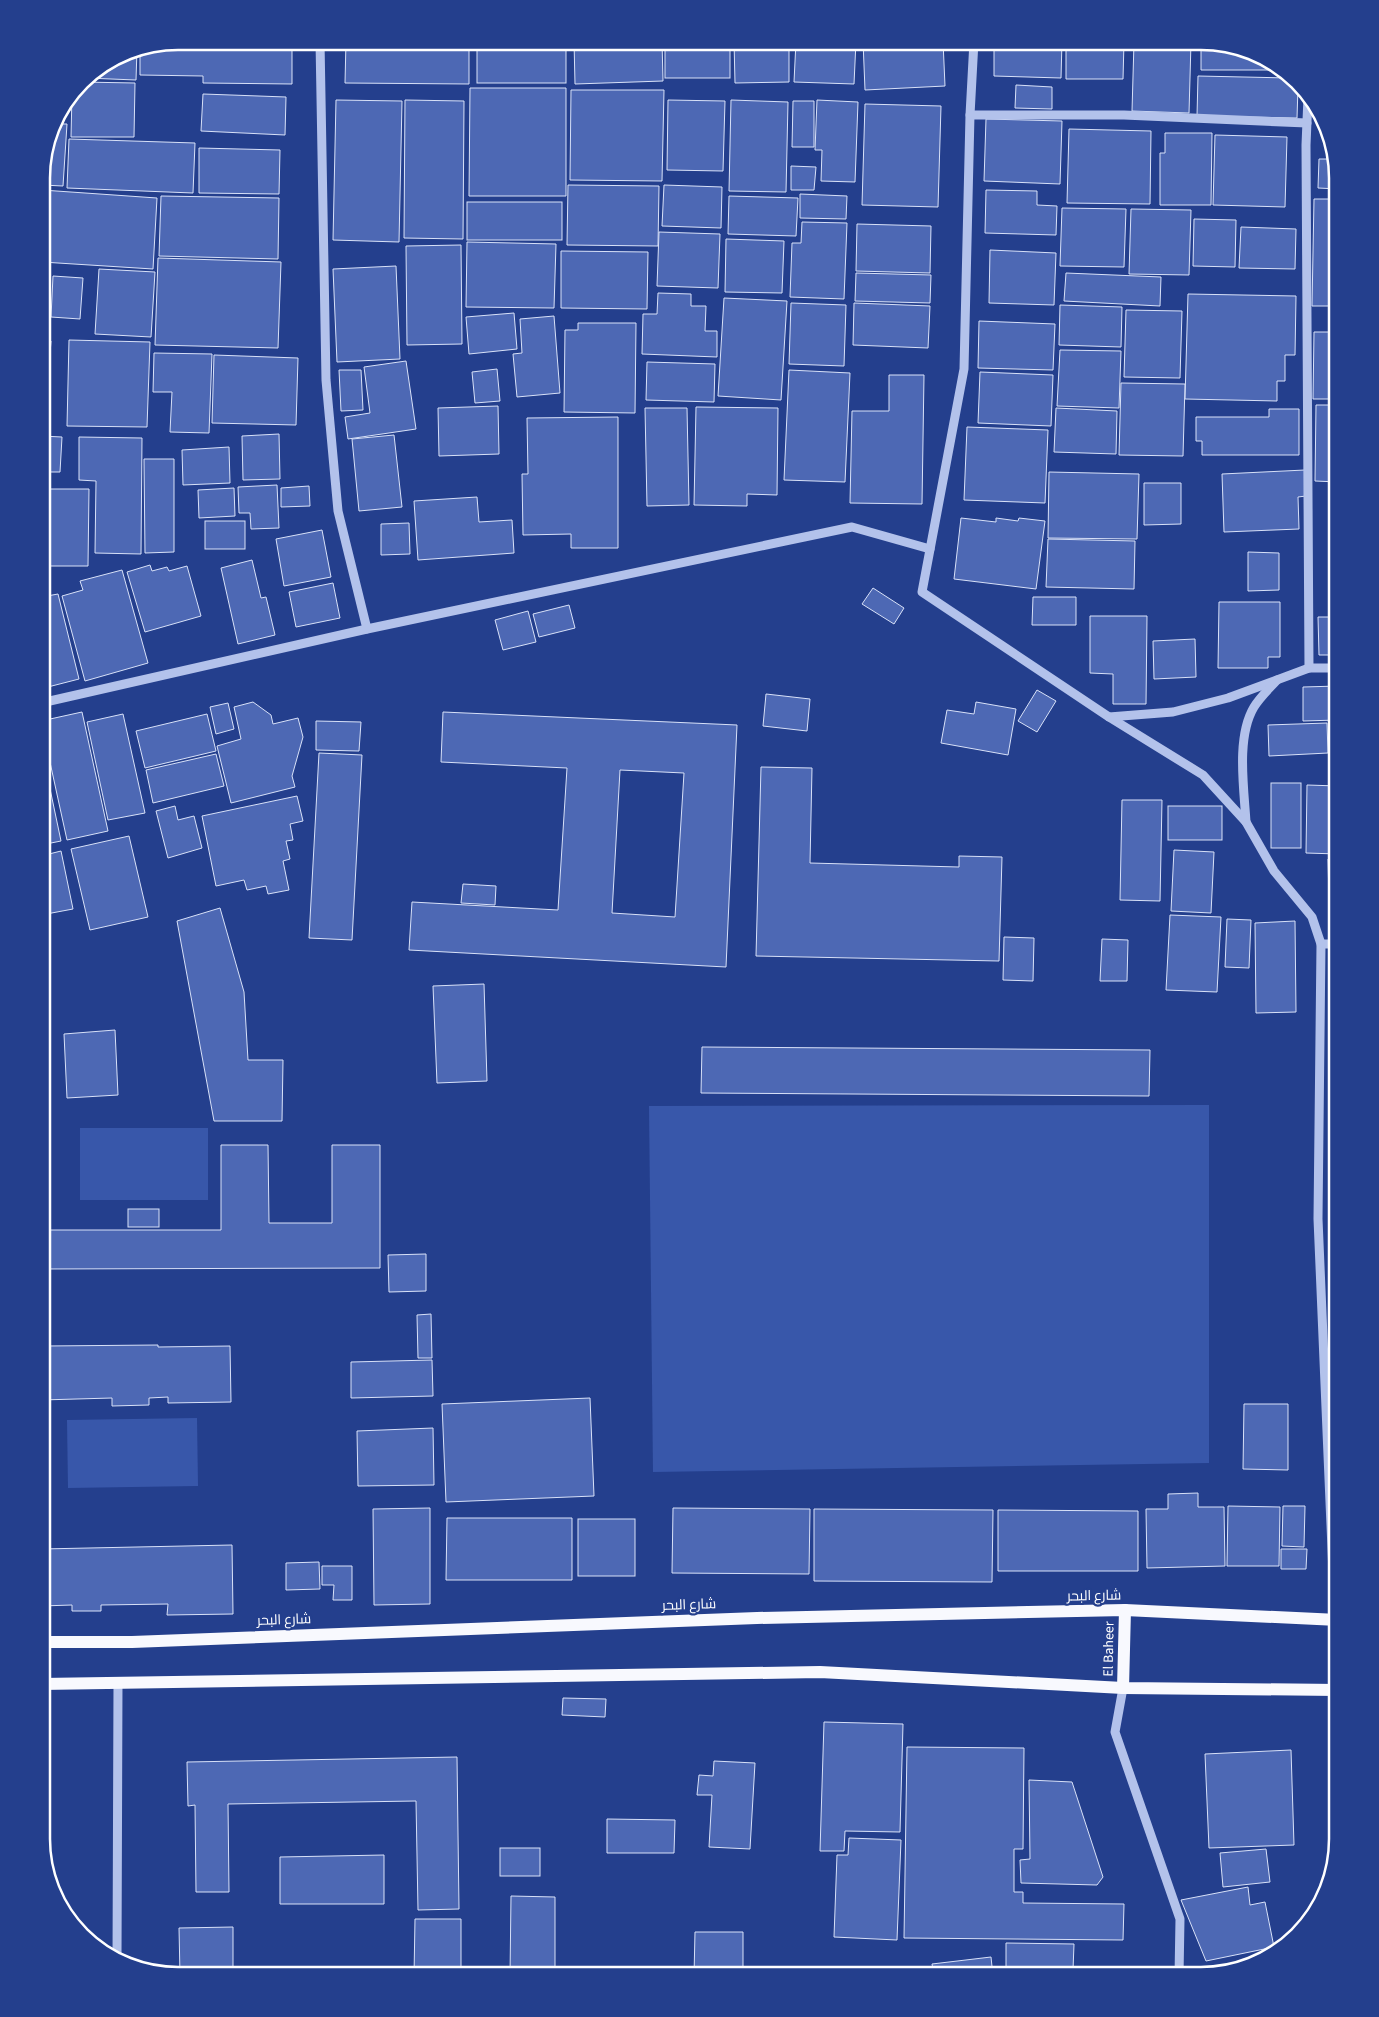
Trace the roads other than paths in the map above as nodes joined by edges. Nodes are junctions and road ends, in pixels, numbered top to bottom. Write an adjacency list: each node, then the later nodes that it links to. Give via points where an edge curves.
1 (320, 50): 7 (street, via 326,380 338,512)
2 (974, 50): 4 (street)
3 (1308, 108): 5 (street)
4 (970, 115): 5 (street, via 1124,116); 6 (street, via 964,369)
5 (1307, 123): 8 (street)
6 (930, 549): 7 (street, via 852,527); 12 (street, via 922,592)
7 (367, 629): 11 (street)
8 (1309, 668): 9 (street); 10 (street)
9 (1329, 668)
10 (1277, 680): 12 (street, via 1228,698 1173,712); 13 (street, via 1254,707 1244,734)
11 (50, 701)
12 (1109, 717): 13 (street, via 1203,775)
13 (1246, 822): 14 (street, via 1274,871 1312,916)
14 (1321, 944): 15 (street); 16 (street, via 1318,1219)
15 (1329, 944)
16 (1329, 1464)
17 (1125, 1610): 18 (main road, شارع البحر); 19 (main road, شارع البحر, via 758,1618 132,1642); 22 (main road, El Baheer)
18 (1329, 1620)
19 (50, 1642)
20 (50, 1684): 21 (main road)
21 (118, 1684): 22 (main road, via 820,1672); 24 (street)
22 (1124, 1688): 23 (main road); 25 (street, via 1115,1732 1180,1919)
23 (1329, 1690)
24 (117, 1951)
25 (1179, 1967)

